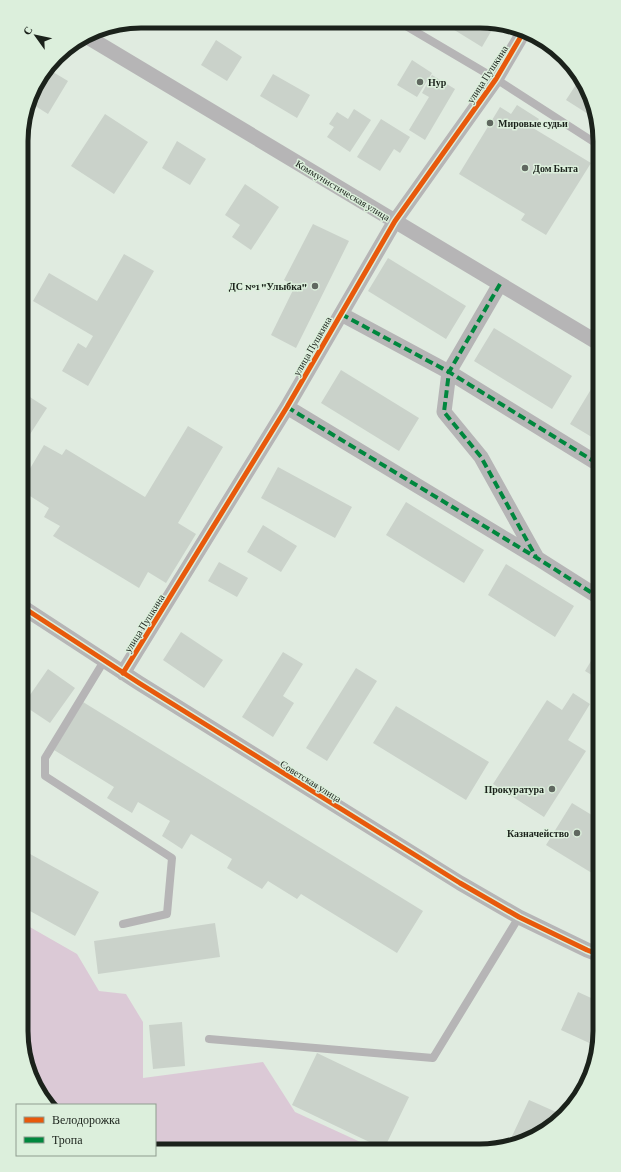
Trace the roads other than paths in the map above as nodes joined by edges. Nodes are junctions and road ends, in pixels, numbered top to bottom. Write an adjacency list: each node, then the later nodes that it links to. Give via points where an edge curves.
1 (409, 28): 4 (lane)
2 (521, 36): 4 (street, улица Пушкина)
3 (92, 40): 6 (street, Коммунистическая улица)
4 (496, 79): 5 (lane); 6 (street, улица Пушкина)
5 (593, 141)
6 (395, 221): 7 (street, Коммунистическая улица); 8 (street, улица Пушкина)
7 (500, 284): 9 (street, Коммунистическая улица); 10 (street)
8 (341, 314): 10 (street); 11 (street, улица Пушкина)
9 (593, 340)
10 (448, 372): 12 (street); 13 (street, via 444,412 481,457)
11 (288, 407): 13 (street); 17 (street, улица Пушкина)
12 (593, 461)
13 (536, 558): 14 (street)
14 (593, 594)
15 (28, 610): 16 (street, Советская улица)
16 (104, 661): 17 (street, Советская улица); 19 (lane, via 45,758 45,776 172,858 167,914)
17 (123, 673): 18 (street, Советская улица, via 324,800)
18 (519, 917): 20 (street, Советская улица); 21 (lane, via 433,1058)
19 (123, 924)
20 (593, 952)
21 (209, 1039)

